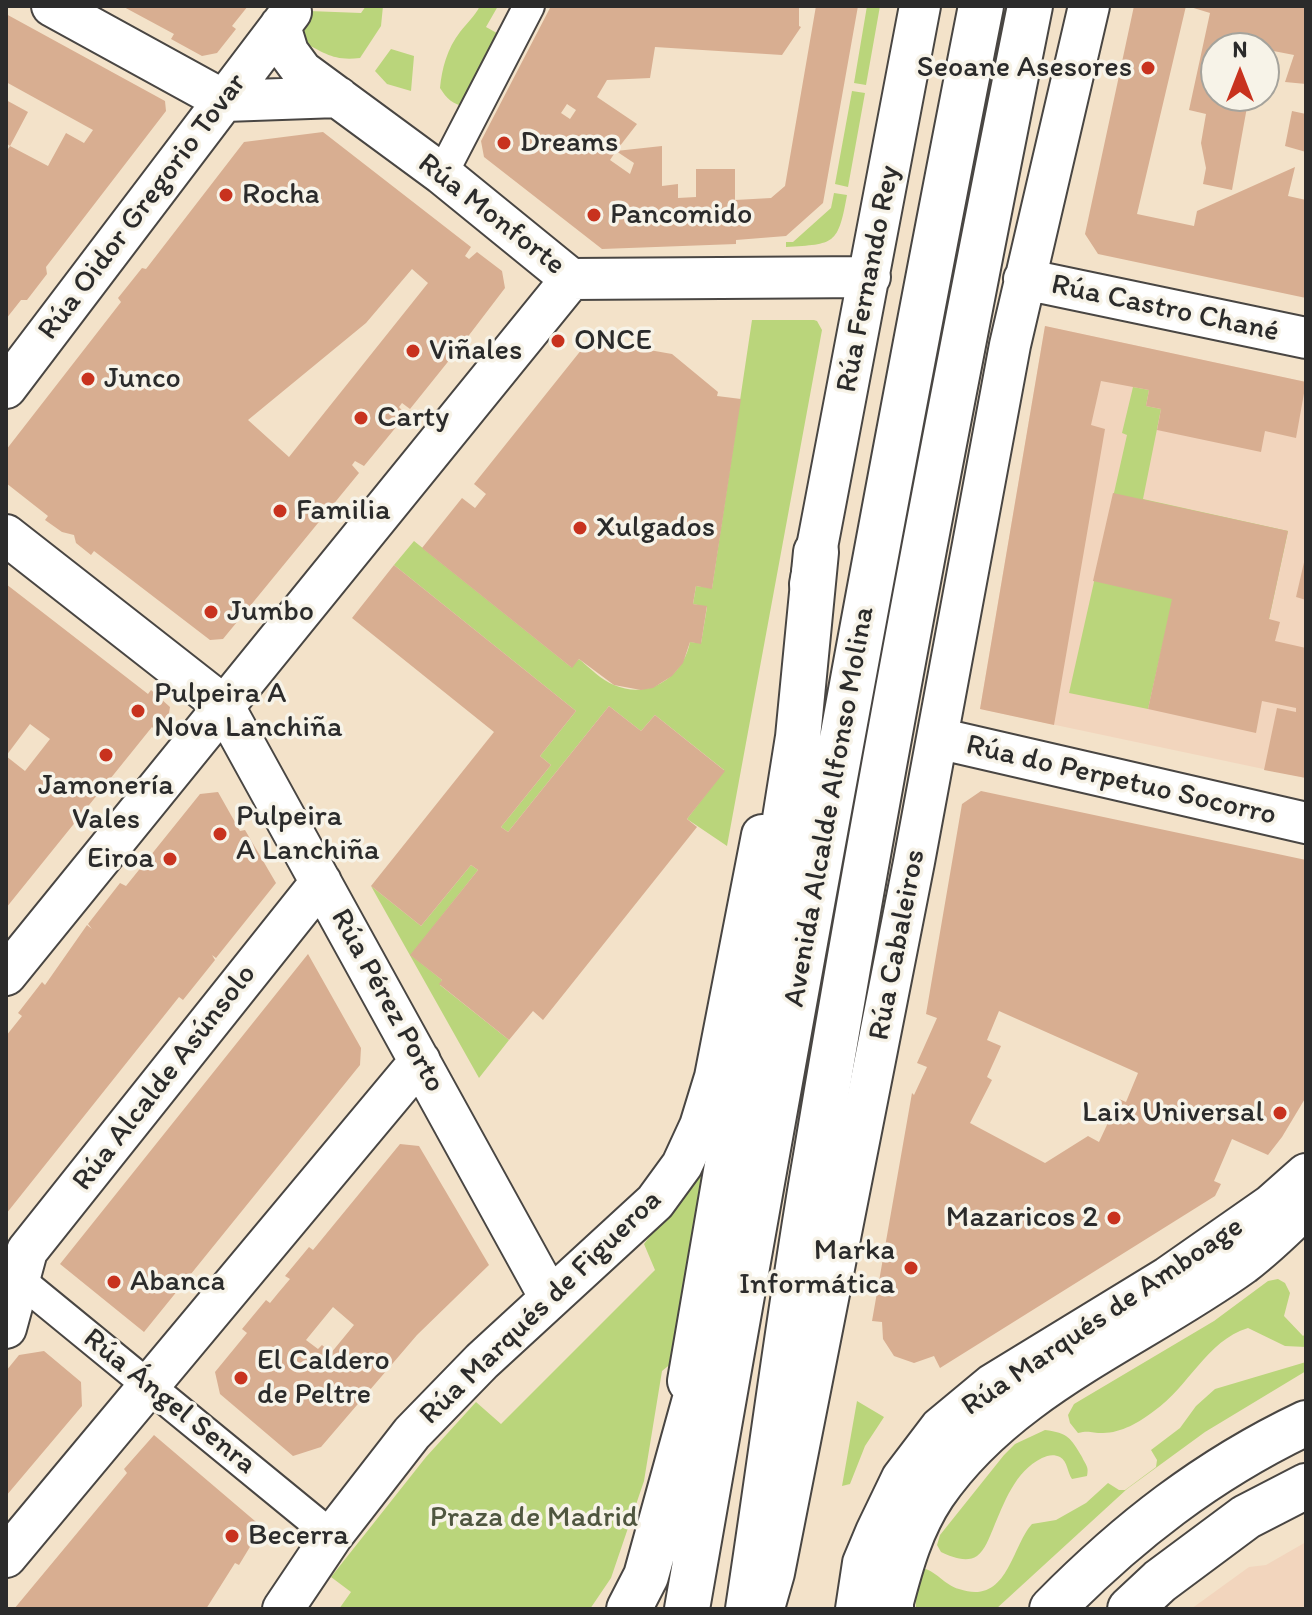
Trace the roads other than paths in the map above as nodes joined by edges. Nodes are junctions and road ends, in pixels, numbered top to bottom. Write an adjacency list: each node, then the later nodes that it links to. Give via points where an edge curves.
1 (52, 6): 9 (street)
2 (529, 6): 10 (street)
3 (920, 6): 11 (street, Rúa Fernando Rey)
4 (981, 6): 25 (main road, Avenida Alcalde Alfonso Molina)
5 (1030, 6): 41 (main road, Avenida Alcalde Alfonso Molina, via 872,834 815,1160)
6 (1089, 6): 13 (street)
7 (288, 16): 8 (street, Rúa Oidor Gregorio Tovar, via 288,52 302,71); 9 (street, Rúa Oidor Gregorio Tovar)
8 (338, 97): 9 (street); 10 (street, Rúa Monforte)
9 (225, 101): 15 (street, Rúa Oidor Gregorio Tovar)
10 (442, 174): 12 (street, Rúa Monforte)
11 (870, 277): 12 (street, Rúa Monforte); 17 (street, Rúa Fernando Rey)
12 (571, 279): 18 (street)
13 (1024, 279): 14 (street, Rúa Castro Chané); 19 (street, Rúa Cabaleiros)
14 (1306, 338)
15 (6, 388)
16 (6, 535): 18 (street)
17 (816, 552): 22 (main road, via 798,737); 29 (street, Rúa Marqués de Figueroa, via 715,1077 700,1126 682,1165 655,1202)
18 (223, 705): 21 (street, Rúa Pérez Porto); 23 (street)
19 (937, 738): 20 (street, Rúa do Perpetuo Socorro); 42 (street, Rúa Cabaleiros)
20 (1306, 823)
21 (321, 882): 24 (street, Rúa Pérez Porto); 28 (street, Rúa Alcalde Asúnsolo)
22 (766, 938): 25 (main road); 33 (main road)
23 (6, 975)
24 (420, 1061): 29 (street, Rúa Pérez Porto); 31 (street)
25 (766, 1155): 33 (main road); 40 (main road, Avenida Alcalde Alfonso Molina)
26 (1306, 1174): 37 (street, Rúa Marqués de Amboage, via 1168,1277 993,1384 940,1428 902,1478 863,1563)
27 (1306, 1207): 37 (street, Rúa Marqués de Amboage, via 1244,1263 1013,1411 965,1456 934,1497 909,1545 893,1602)
28 (13, 1274): 30 (street, Rúa Alcalde Asúnsolo); 31 (street, Rúa Ángel Senra)
29 (550, 1298): 35 (street, Rúa Marqués de Figueroa, via 412,1433)
30 (6, 1328)
31 (149, 1386): 35 (street, Rúa Ángel Senra); 36 (street)
32 (1306, 1423): 43 (main road, via 1203,1480 1103,1558)
33 (678, 1451): 39 (main road, via 646,1576)
34 (1306, 1486): 44 (main road, via 1246,1517)
35 (332, 1536): 38 (street, Rúa Marqués de Figueroa)
36 (6, 1557)
37 (869, 1607)
38 (283, 1609)
39 (629, 1609)
40 (687, 1609)
41 (748, 1609)
42 (764, 1609)
43 (1052, 1609)
44 (1130, 1609)

